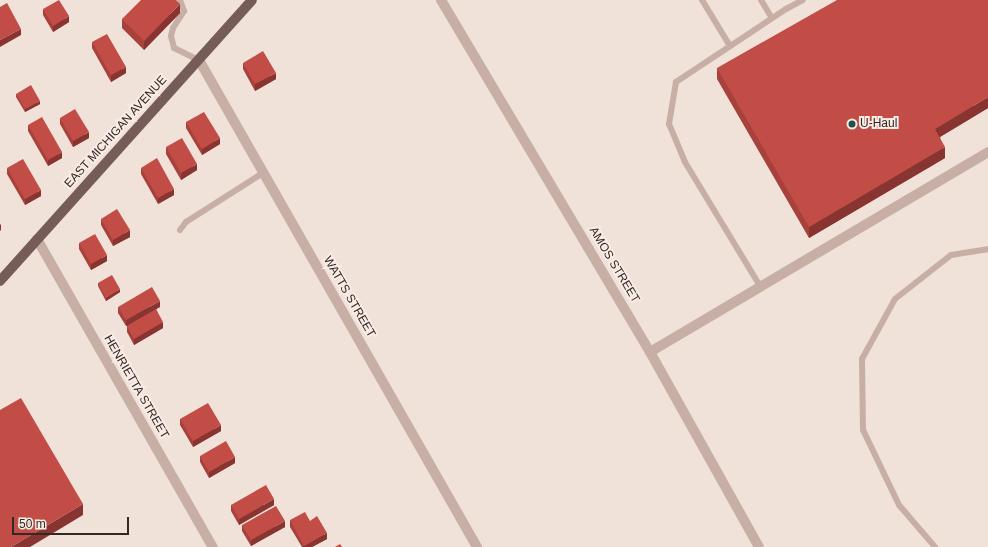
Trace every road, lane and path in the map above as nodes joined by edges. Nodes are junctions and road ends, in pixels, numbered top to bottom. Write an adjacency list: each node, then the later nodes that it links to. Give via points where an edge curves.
1 (180, 0): 9 (lane, via 184,11 173,28 171,36 174,48)
2 (252, 0): 9 (main road, EAST MICHIGAN AVENUE)
3 (441, 0): 17 (street, AMOS STREET)
4 (702, 0): 8 (lane)
5 (761, 0): 7 (lane)
6 (803, 0): 7 (lane)
7 (772, 18): 8 (lane)
8 (730, 46): 16 (lane, via 676,82 668,124 685,162)
9 (199, 60): 11 (street, WATTS STREET); 13 (main road, EAST MICHIGAN AVENUE)
10 (988, 152): 16 (street)
11 (263, 173): 12 (lane, via 186,222); 19 (street, WATTS STREET)
12 (180, 230)
13 (37, 239): 15 (main road, EAST MICHIGAN AVENUE); 18 (street, HENRIETTA STREET)
14 (988, 249): 21 (lane, via 951,255 895,299 862,359 863,430 898,505)
15 (0, 281)
16 (760, 286): 17 (street)
17 (650, 352): 20 (street, AMOS STREET)
18 (213, 547)
19 (476, 547)
20 (759, 547)
21 (935, 547)

